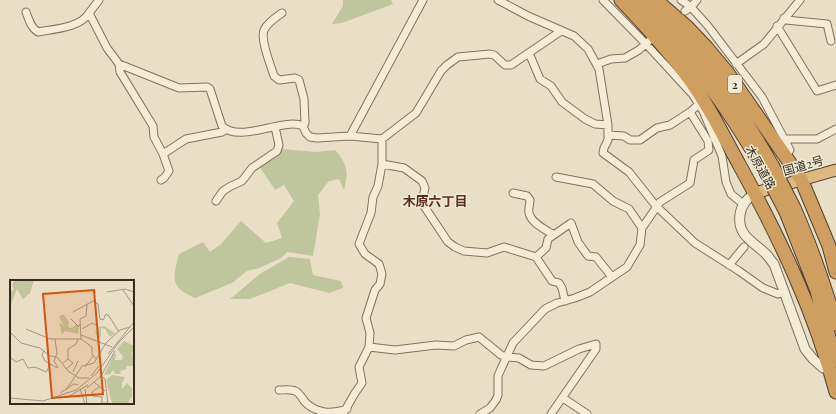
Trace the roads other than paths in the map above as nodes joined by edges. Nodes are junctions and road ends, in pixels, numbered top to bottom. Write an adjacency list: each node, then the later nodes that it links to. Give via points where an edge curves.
1 (100, 0): 14 (street)
2 (423, 0): 34 (street)
3 (498, 0): 18 (street)
4 (603, 0): 20 (street)
5 (621, 0): 46 (highway, via 669,52 701,96)
6 (632, 0): 40 (highway, 木原道路 / 2, via 693,65)
7 (647, 0): 40 (highway, 木原道路 / 2, via 702,60 721,85 750,128)
8 (656, 0): 38 (highway, 2, via 707,48)
9 (681, 0): 12 (street)
10 (697, 0): 12 (street)
11 (800, 0): 16 (street)
12 (688, 9): 24 (street, via 708,26)
13 (26, 12): 14 (street, via 31,25 38,32 72,25 87,17)
14 (89, 13): 22 (street, via 107,48)
15 (282, 13): 29 (street, via 264,30 263,39 274,76 279,80 299,80 304,99)
16 (784, 18): 17 (street); 19 (street, via 828,24)
17 (777, 26): 24 (street, via 764,44); 25 (street, via 817,91)
18 (561, 31): 21 (street); 23 (street, via 574,36 588,49)
19 (831, 41)
20 (649, 42): 23 (street, via 625,58); 26 (street)
21 (529, 53): 28 (street, via 540,79 551,86 562,102 595,124); 35 (street, via 510,65 505,65 490,54 458,57 441,71 416,113)
22 (119, 64): 32 (street, via 179,88 208,86); 37 (street, via 120,72 153,126 154,137)
23 (597, 64): 28 (street)
24 (736, 64): 36 (street, via 762,97)
25 (836, 85)
26 (699, 104): 27 (street); 48 (street, via 722,156 726,182 731,194)
27 (690, 112): 33 (street, via 670,124 657,128 640,140); 49 (street, via 708,141 709,150 694,160 690,183)
28 (608, 125): 33 (street)
29 (303, 126): 30 (street, via 296,123); 34 (street, via 310,137)
30 (275, 127): 32 (street, via 252,132); 47 (street, via 279,145 277,151 252,168 242,181 223,191)
31 (836, 129): 36 (street, via 817,139)
32 (225, 130): 37 (street, via 186,139)
33 (608, 135): 49 (street, via 603,153 629,172)
34 (350, 136): 35 (street)
35 (382, 139): 39 (street)
36 (784, 139): 38 (street, via 790,150)
37 (164, 154): 44 (street, via 169,171)
38 (786, 155): 43 (highway, 2)
39 (382, 164): 54 (street, via 404,168 422,181 425,188 422,201 424,206 448,242 455,247 464,251 487,253 504,247); 61 (street, via 371,213 360,244 365,254 379,264 382,274 366,318 370,333)
40 (767, 167): 50 (highway, 木原道路 / 2, bridge)
41 (836, 170): 43 (highway, 国道2号)
42 (556, 177): 51 (street, via 593,184 613,201 629,209)
43 (801, 179): 46 (highway, 国道2号); 56 (highway, via 830,246)
44 (161, 180)
45 (513, 193): 52 (street, via 527,196 530,200 528,213 535,223)
46 (755, 193): 48 (street); 66 (highway, via 807,303)
47 (216, 201)
48 (743, 204): 58 (street, via 739,221 741,229 745,236 768,255)
49 (656, 206): 51 (street); 55 (street, via 695,243)
50 (790, 210): 60 (highway, 木原道路 / 2, via 811,246); 63 (highway, 木原道路 / 2, via 817,291)
51 (642, 228): 57 (street, via 640,245 627,266)
52 (554, 235): 54 (street, via 548,239 546,248); 57 (street, via 571,223 578,242 588,256 596,258)
53 (744, 247): 55 (street)
54 (536, 257): 59 (street, via 552,281 559,283)
55 (729, 264): 58 (street, via 763,288 778,294)
56 (836, 272)
57 (612, 277): 59 (street, via 590,292)
58 (785, 292): 64 (street, via 805,349)
59 (565, 300): 62 (street, via 545,309 513,343)
60 (836, 324)
61 (369, 347): 62 (street, via 395,350 436,345 454,346 479,337); 68 (street, via 359,367 362,383)
62 (507, 357): 67 (street, via 519,358 531,365 544,366 579,349 596,344 596,349); 69 (street, via 498,376 496,400 490,408)
63 (836, 364)
64 (823, 368)
65 (279, 390): 68 (street, via 294,390 311,408 322,414)
66 (836, 392)
67 (563, 398): 70 (street); 71 (street)
68 (345, 411)
69 (480, 414)
70 (551, 414)
71 (587, 414)

